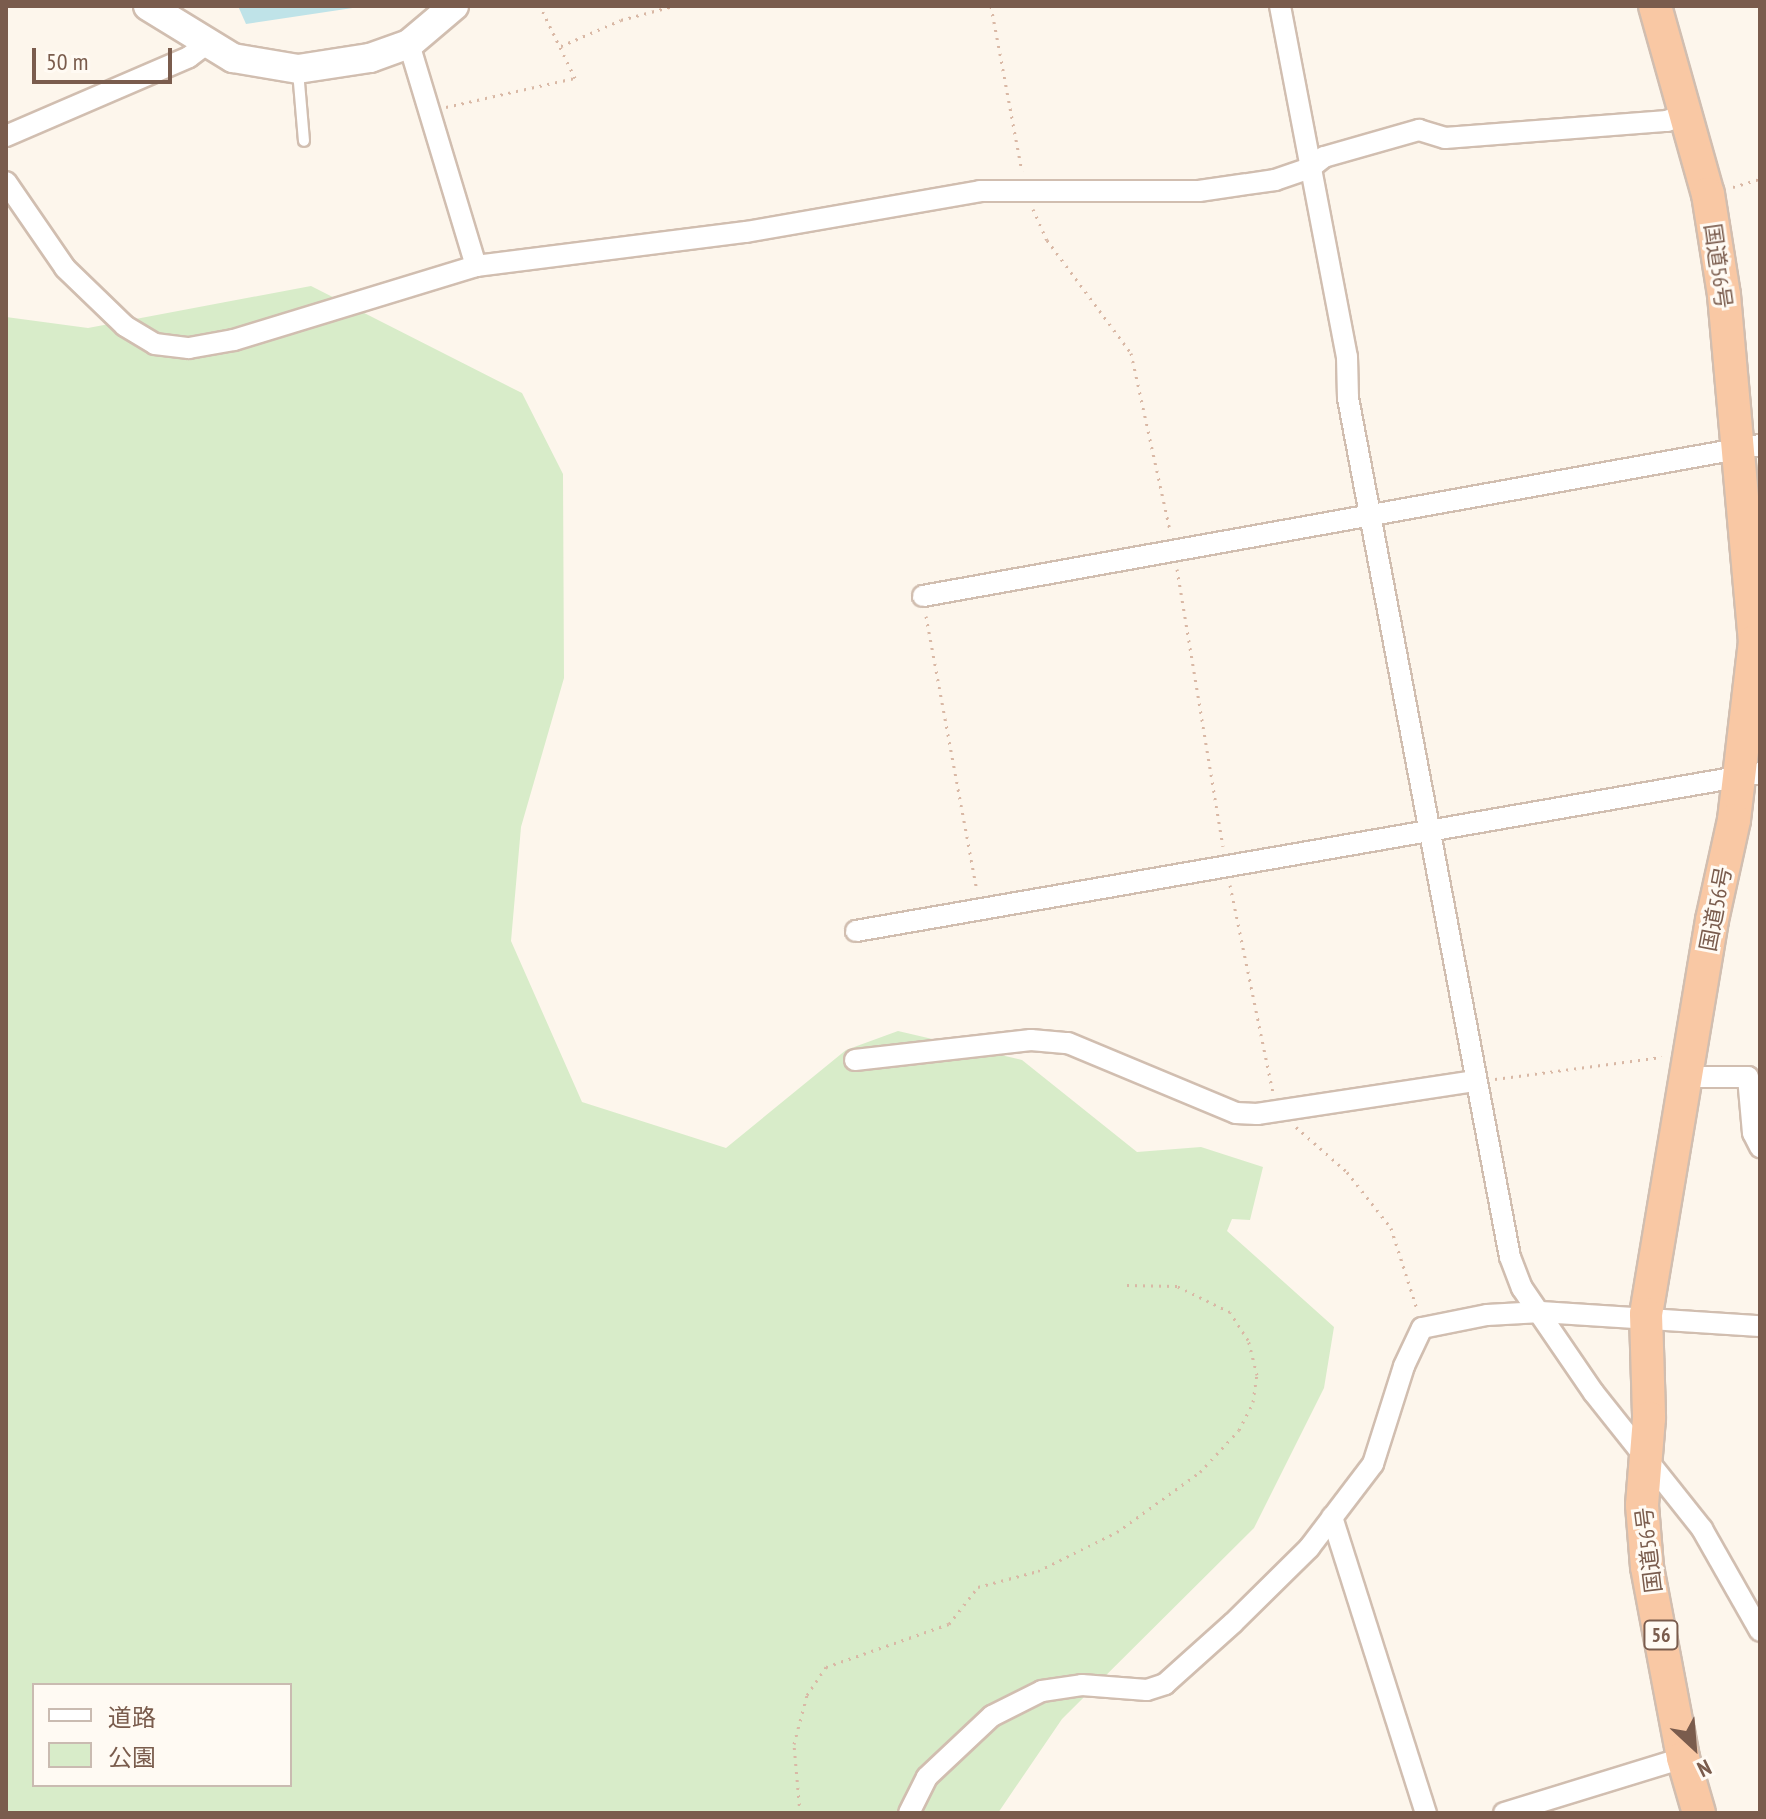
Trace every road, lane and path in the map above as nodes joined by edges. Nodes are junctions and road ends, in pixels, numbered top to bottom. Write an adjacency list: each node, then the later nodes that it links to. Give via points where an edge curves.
1 (148, 6): 9 (main road)
2 (454, 6): 8 (main road)
3 (540, 6): 10 (path)
4 (673, 6): 10 (path, via 621,20)
5 (991, 6): 18 (path)
6 (1280, 6): 16 (street)
7 (1655, 6): 13 (highway, 国道56号 / 56)
8 (409, 44): 11 (main road, via 370,58); 12 (street)
9 (205, 45): 11 (main road, via 233,58); 14 (street, via 189,57)
10 (561, 46): 12 (path, via 575,78)
11 (298, 69): 15 (lane)
12 (429, 110): 19 (street)
13 (1688, 112): 16 (street, via 1667,121 1445,138 1419,130 1324,157); 20 (highway, 国道56号 / 56)
14 (6, 136)
15 (304, 141)
16 (1310, 168): 18 (street, via 1275,180 1199,191); 21 (street, via 1347,357 1348,398)
17 (6, 182): 19 (street, via 65,268 125,326 155,344 189,348 234,340)
18 (1025, 191): 19 (street, via 980,191 746,232); 22 (path, via 1047,240 1131,353)
19 (476, 266)
20 (1750, 447): 21 (street); 24 (highway, 国道56号 / 56, via 1755,641)
21 (1370, 517): 22 (street); 25 (street)
22 (1174, 550): 23 (street); 26 (path)
23 (923, 596): 27 (path)
24 (1749, 774): 25 (street); 30 (highway, 国道56号 / 56, via 1734,820)
25 (1428, 827): 26 (street); 31 (street)
26 (1226, 865): 27 (street); 32 (path)
27 (980, 909): 28 (street)
28 (856, 931)
29 (855, 1060): 32 (street, via 1031,1040 1068,1043 1236,1113)
30 (1688, 1065): 31 (path); 33 (street, via 1748,1077 1753,1133); 36 (highway, 国道56号 / 56)
31 (1476, 1081): 32 (street); 35 (street, via 1510,1257 1522,1288)
32 (1278, 1112): 38 (path, via 1347,1172 1391,1228)
33 (1760, 1147)
34 (1126, 1285): 43 (path, via 1177,1286 1230,1312 1248,1340 1257,1375 1253,1402 1239,1430 1200,1472 1117,1532 1038,1571 978,1587 949,1624 826,1667 807,1695 794,1744)
35 (1541, 1312): 36 (street); 38 (street, via 1487,1315); 39 (street, via 1594,1393)
36 (1646, 1314): 37 (street, via 1729,1327); 39 (highway, 国道56号 / 56)
37 (1760, 1326)
38 (1422, 1328): 40 (street, via 1404,1366 1373,1464)
39 (1646, 1454): 41 (street, via 1702,1529); 42 (highway, 国道56号 / 56, via 1642,1505 1647,1567)
40 (1332, 1517): 44 (street, via 1298,1558 1165,1684 1147,1690 1082,1685 1042,1691 992,1716 927,1777); 45 (street)
41 (1760, 1631)
42 (1683, 1758): 46 (street); 47 (highway, 国道56号 / 56)
43 (800, 1813)
44 (909, 1813)
45 (1426, 1813)
46 (1504, 1813)
47 (1699, 1813)

